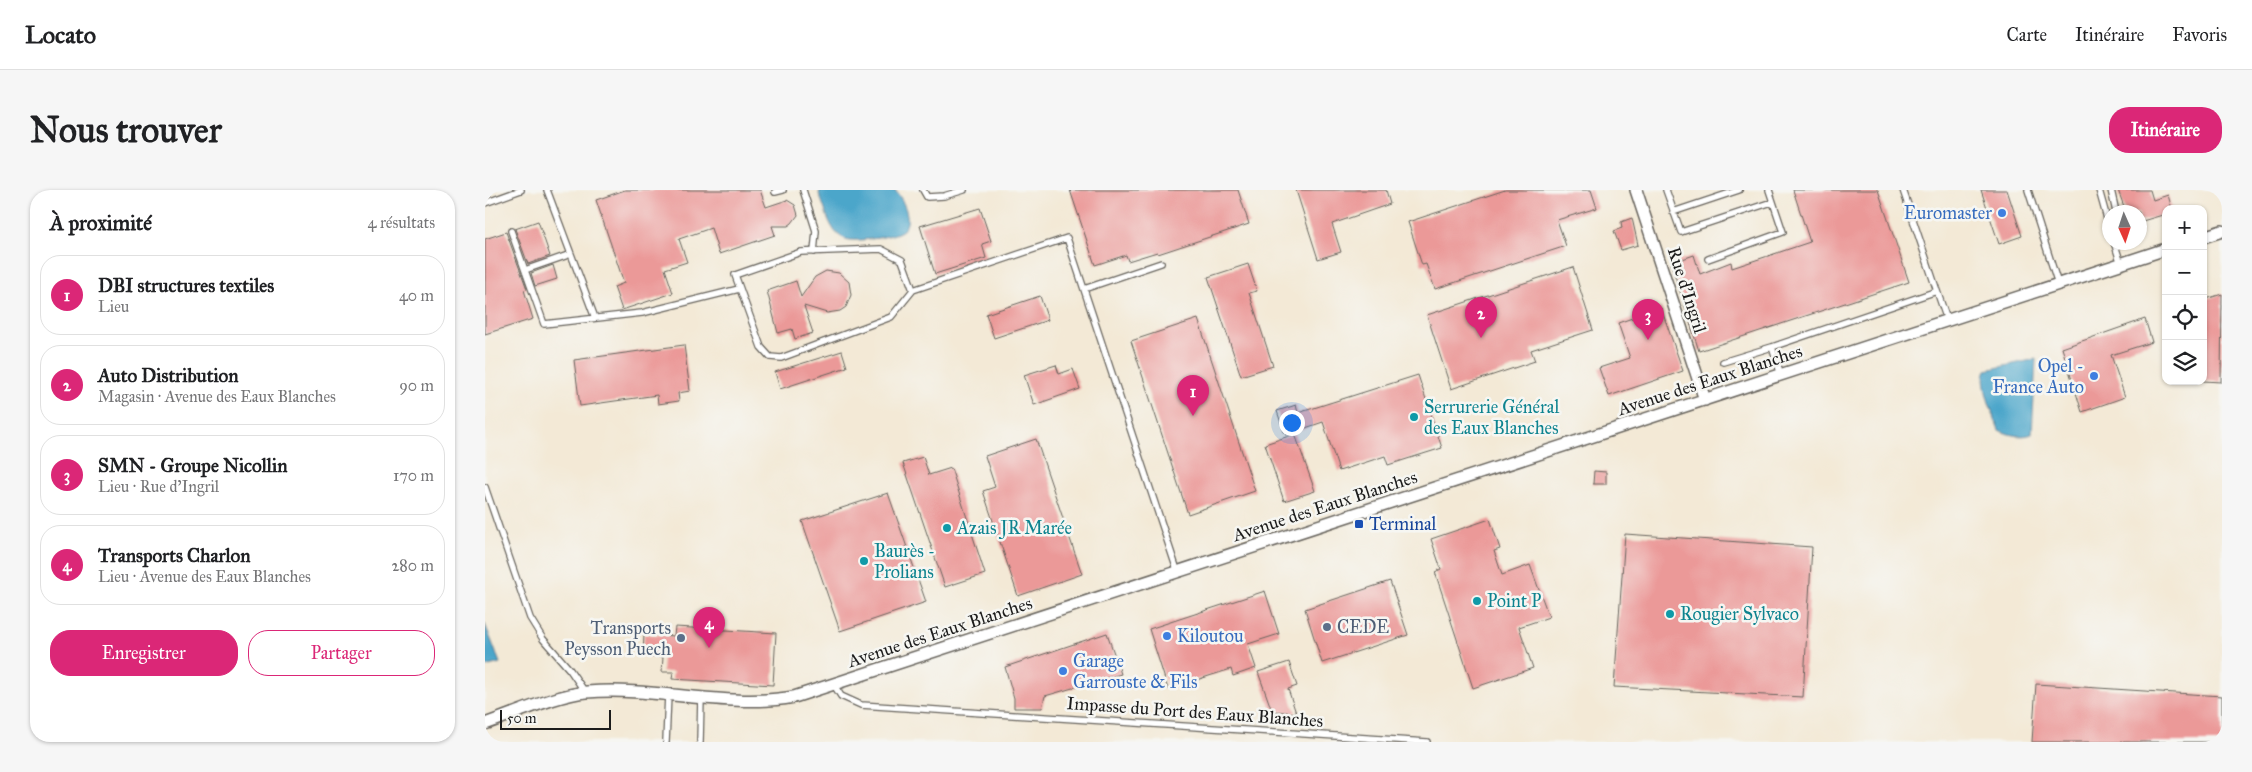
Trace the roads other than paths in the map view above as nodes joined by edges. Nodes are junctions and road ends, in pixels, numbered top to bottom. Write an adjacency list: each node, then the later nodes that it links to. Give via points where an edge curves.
1 (521, 190): 17 (lane)
2 (547, 190): 27 (lane)
3 (783, 190): 15 (lane)
4 (803, 190): 26 (lane, via 816,231)
5 (923, 190): 6 (lane, via 927,197)
6 (963, 190)
7 (1636, 190): 42 (street, Rue d'Ingril)
8 (1666, 190): 20 (lane)
9 (1739, 190): 20 (lane)
10 (1769, 190): 16 (lane)
11 (1903, 190): 36 (lane)
12 (2028, 190): 32 (lane)
13 (2099, 190): 18 (lane)
14 (2111, 190): 19 (lane)
15 (775, 192)
16 (1772, 202): 20 (lane, via 1681,232); 28 (lane, via 1783,232)
17 (485, 203)
18 (2103, 205)
19 (2114, 205)
20 (1673, 212)
21 (511, 231): 31 (lane)
22 (2222, 231): 23 (street)
23 (2207, 236)
24 (2117, 250): 30 (lane)
25 (2163, 250): 30 (street, Avenue des Eaux Blanches)
26 (813, 252): 33 (lane, via 801,252 735,275); 35 (lane, via 881,249 902,260)
27 (571, 254): 31 (lane); 37 (lane)
28 (1708, 259)
29 (1161, 263): 34 (lane)
30 (2121, 264): 32 (street, Avenue des Eaux Blanches)
31 (525, 270): 37 (lane, via 544,324)
32 (2058, 284): 38 (street, Avenue des Eaux Blanches)
33 (739, 289): 35 (lane, via 761,348 770,357 781,358 891,317); 37 (lane, via 643,313)
34 (1084, 289): 35 (lane, via 1067,238); 44 (lane)
35 (913, 290)
36 (1937, 291): 38 (lane); 39 (lane)
37 (595, 318)
38 (1947, 320): 41 (street, Avenue des Eaux Blanches)
39 (1772, 347): 40 (lane); 41 (lane)
40 (1723, 362)
41 (1781, 375): 42 (street, Avenue des Eaux Blanches)
42 (1705, 400): 44 (street, Avenue des Eaux Blanches)
43 (485, 487): 46 (lane, via 529,618)
44 (1178, 573): 45 (street, Avenue des Eaux Blanches)
45 (834, 685): 48 (street, Avenue des Eaux Blanches, via 777,700); 52 (lane, Impasse du Port des Eaux Blanches, via 841,696 861,705)
46 (585, 692): 47 (street, Avenue des Eaux Blanches); 49 (street, Avenue des Eaux Blanches)
47 (667, 694): 48 (street, Avenue des Eaux Blanches); 50 (lane)
48 (701, 696): 51 (lane)
49 (485, 724)
50 (666, 742)
51 (700, 742)
52 (1427, 742)

